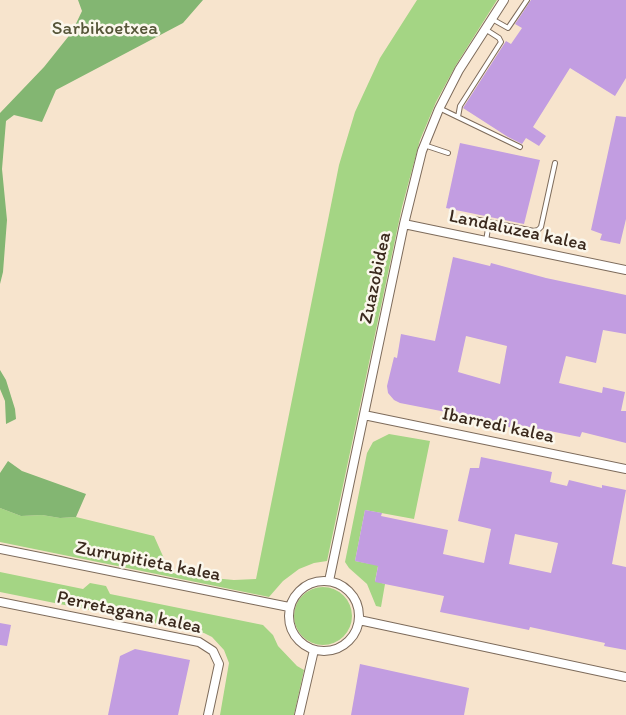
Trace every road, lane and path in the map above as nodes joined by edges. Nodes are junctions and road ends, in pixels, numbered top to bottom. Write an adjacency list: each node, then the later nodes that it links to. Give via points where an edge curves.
1 (504, 0): 3 (street, Zuazobidea)
2 (527, 0): 3 (lane, via 508,28)
3 (492, 19): 4 (street, Zuazobidea)
4 (485, 30): 5 (street, Zuazobidea); 6 (lane, via 501,42 460,106)
5 (439, 108): 6 (lane); 7 (street, Zuazobidea)
6 (458, 117): 8 (lane)
7 (424, 145): 9 (lane); 13 (street, Zuazobidea)
8 (520, 148)
9 (448, 153)
10 (555, 163): 12 (lane, via 538,230)
11 (474, 219): 12 (lane)
12 (489, 222): 14 (lane)
13 (404, 224): 14 (street, Landaluzea kalea); 16 (street, Zuazobidea)
14 (486, 241): 15 (street, Landaluzea kalea)
15 (626, 270)
16 (364, 415): 17 (street, Ibarredi kalea); 19 (street, Zuazobidea)
17 (626, 469)
18 (0, 549): 21 (street, Zurrupitieta kalea)
19 (329, 581): 21 (street, via 304,586); 22 (street, via 352,594)
20 (0, 602): 25 (street, Perretagana kalea, via 199,642 214,651 219,664)
21 (289, 607): 23 (street, via 288,618 293,633)
22 (359, 620): 23 (street, via 346,643 331,650); 24 (street)
23 (314, 650): 26 (street)
24 (626, 676)
25 (208, 715)
26 (300, 715)

